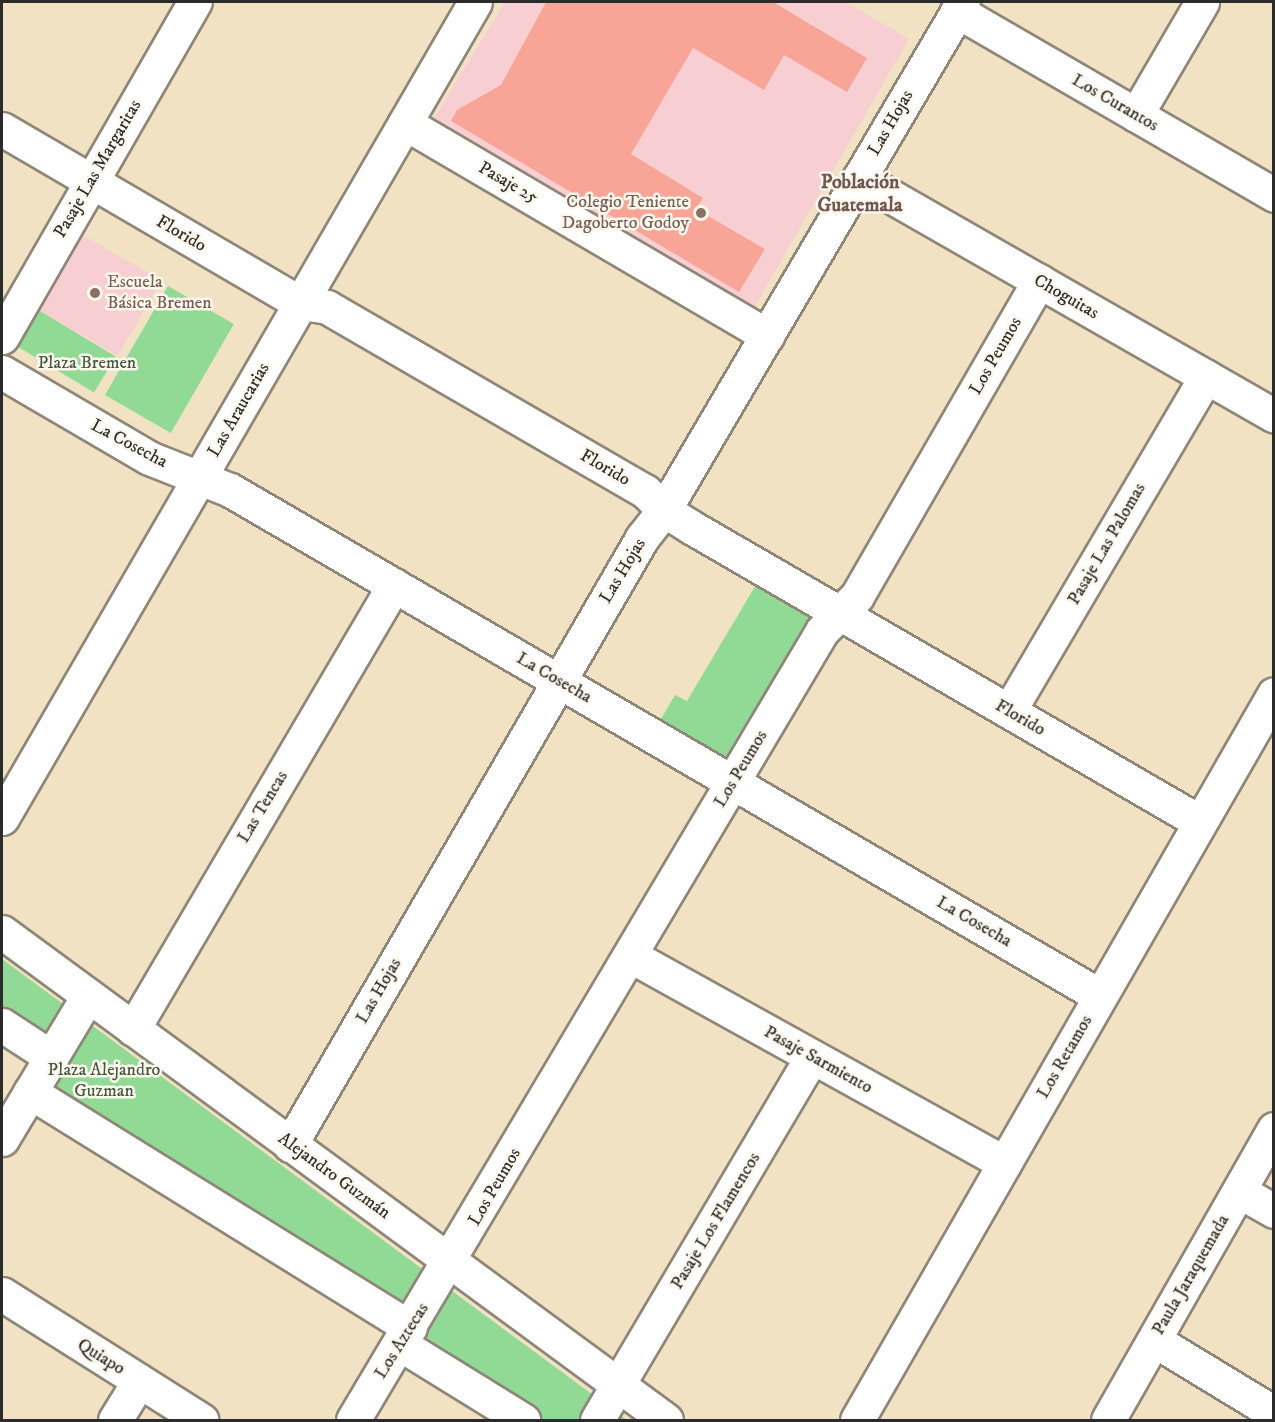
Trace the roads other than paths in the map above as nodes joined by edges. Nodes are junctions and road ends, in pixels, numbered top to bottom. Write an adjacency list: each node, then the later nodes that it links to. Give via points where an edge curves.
1 (195, 2): 9 (street, Pasaje Las Margaritas)
2 (474, 2): 6 (street, Las Araucarias)
3 (1202, 2): 5 (street)
4 (960, 6): 5 (street, Los Curantos); 8 (street, Las Hojas)
5 (1136, 115): 10 (street, Los Curantos)
6 (405, 123): 12 (street, Las Araucarias); 13 (street, Pasaje 25)
7 (2, 129): 9 (street, Florido)
8 (859, 178): 11 (street, Choguitas); 13 (street, Las Hojas)
9 (91, 181): 12 (street, Florido); 14 (street, Pasaje Las Margaritas)
10 (1274, 195)
11 (1040, 281): 16 (street, Choguitas); 21 (street, Los Peumos, via 857,596)
12 (300, 303): 18 (street, Las Araucarias); 19 (street, Florido, via 327,307 645,491)
13 (767, 335): 19 (street, Las Hojas)
14 (2, 338)
15 (2, 372): 18 (street, La Cosecha, via 149,458)
16 (1206, 377): 17 (street, Choguitas); 24 (street, Pasaje Las Palomas)
17 (1274, 416)
18 (199, 479): 20 (street, La Cosecha, via 230,490); 26 (street, Las Araucarias)
19 (664, 510): 21 (street, Florido); 22 (street, Las Hojas, via 642,538)
20 (394, 585): 22 (street, La Cosecha); 33 (street, Las Tencas)
21 (840, 613): 24 (street, Florido); 25 (street, Los Peumos, via 822,631)
22 (559, 680): 25 (street, La Cosecha); 39 (street, Las Hojas)
23 (1274, 694): 27 (street, Los Retamos)
24 (1009, 711): 27 (street, Florido)
25 (733, 782): 29 (street, Los Peumos); 31 (street, La Cosecha)
26 (2, 818)
27 (1200, 822): 31 (street, Los Retamos)
28 (2, 932): 30 (street, Alejandro Guzmán)
29 (631, 956): 35 (street, Pasaje Sarmiento); 43 (street, Los Peumos)
30 (88, 996): 33 (street, Alejandro Guzmán); 34 (street)
31 (1100, 996): 40 (street, Los Retamos)
32 (2, 1025): 34 (street)
33 (133, 1029): 39 (street, Alejandro Guzmán)
34 (51, 1057): 36 (street)
35 (813, 1057): 40 (street, Pasaje Sarmiento); 48 (street, Pasaje Los Flamencos)
36 (30, 1092): 38 (street); 45 (street)
37 (1274, 1129): 41 (street, Paula Jaraquemada)
38 (2, 1139)
39 (290, 1145): 43 (street, Alejandro Guzmán)
40 (1005, 1163): 56 (street, Los Retamos)
41 (1239, 1191): 42 (street); 46 (street, Paula Jaraquemada)
42 (1274, 1211)
43 (451, 1262): 45 (street, Los Aztecas); 48 (street, Alejandro Guzmán)
44 (2, 1294): 47 (street, Quiapo)
45 (405, 1336): 52 (street, Los Aztecas); 53 (street)
46 (1154, 1340): 49 (street); 57 (street, Paula Jaraquemada)
47 (139, 1381): 50 (street); 51 (street, Quiapo)
48 (619, 1386): 54 (street, Pasaje Los Flamencos); 55 (street, Alejandro Guzmán)
49 (1274, 1413)
50 (115, 1420)
51 (201, 1420)
52 (353, 1420)
53 (523, 1420)
54 (597, 1420)
55 (666, 1420)
56 (857, 1420)
57 (1108, 1420)

